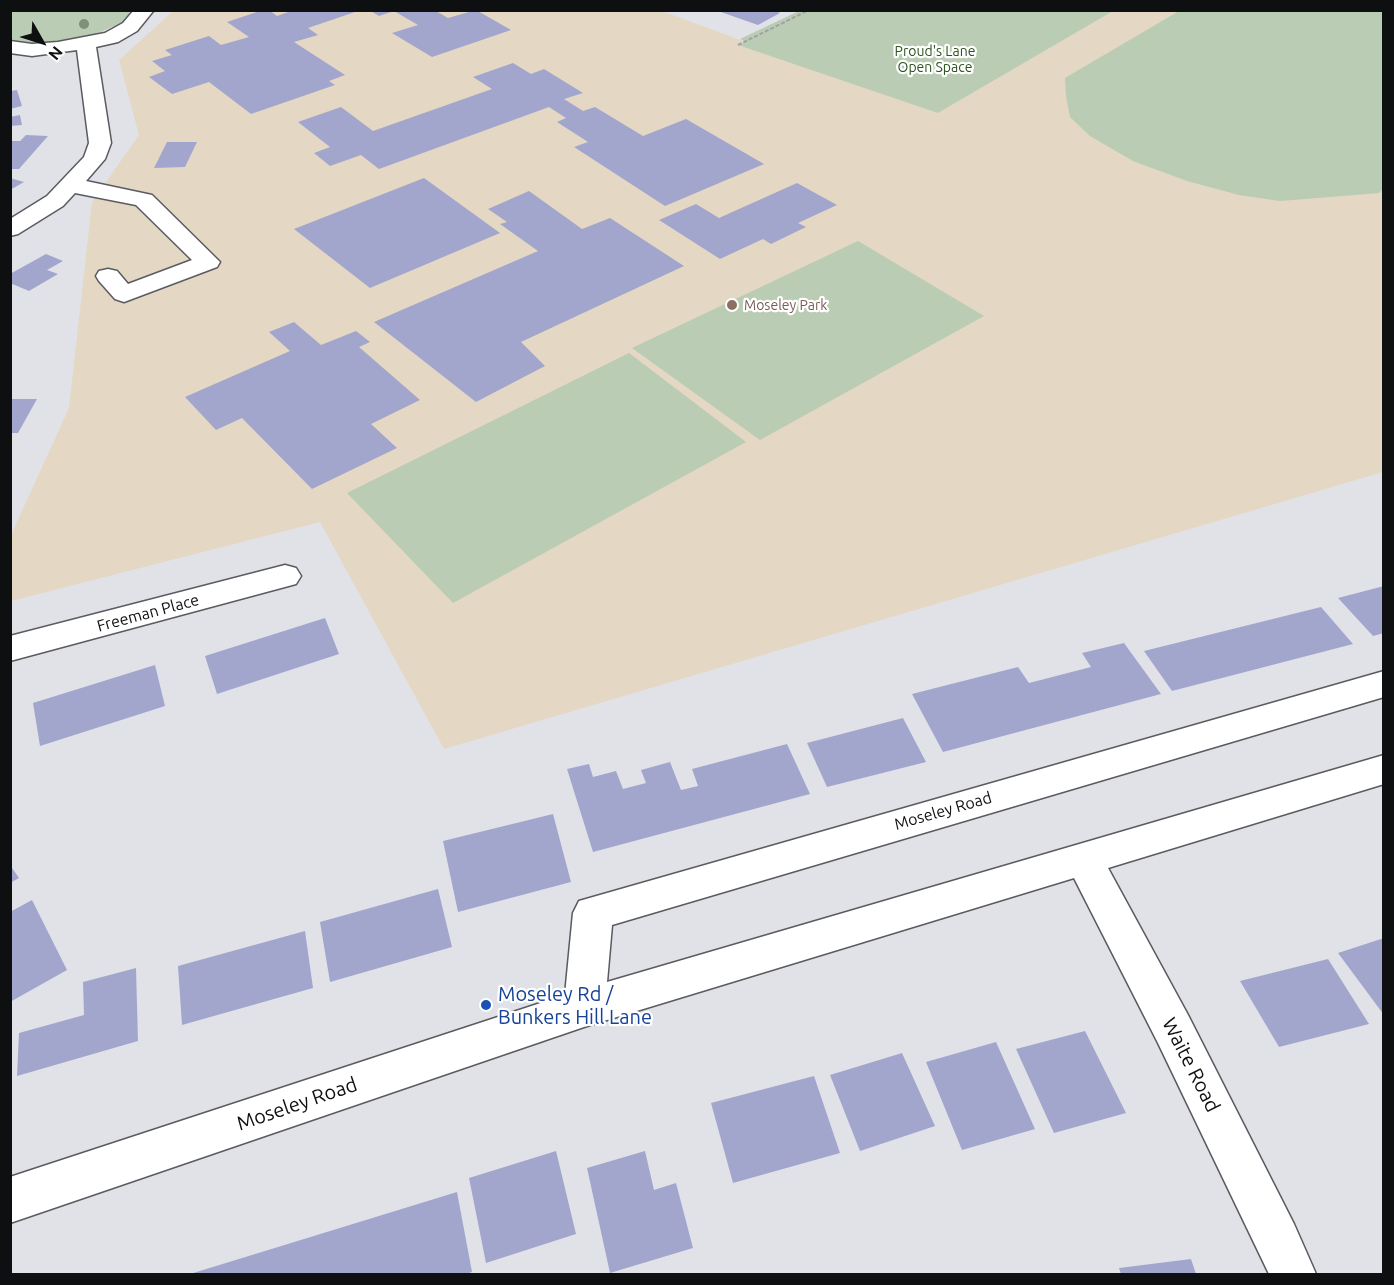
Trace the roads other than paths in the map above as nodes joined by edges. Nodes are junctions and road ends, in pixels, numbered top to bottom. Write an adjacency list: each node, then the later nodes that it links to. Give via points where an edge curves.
1 (145, 10): 2 (street, via 130,27 111,38)
2 (86, 44): 3 (street, via 32,50); 4 (street, via 100,143 94,159)
3 (10, 47)
4 (70, 186): 5 (street, via 55,201); 6 (street, via 144,200 208,262 124,294)
5 (10, 229)
6 (108, 276)
7 (285, 576): 8 (street, Freeman Place)
8 (10, 649)
9 (1383, 684): 12 (street, Moseley Road, via 593,913)
10 (1383, 769): 11 (street, Moseley Road)
11 (1083, 858): 12 (street, Moseley Road); 14 (street, Waite Road, via 1173,1029)
12 (584, 1008): 13 (street, Moseley Road)
13 (10, 1200)
14 (1293, 1275)

